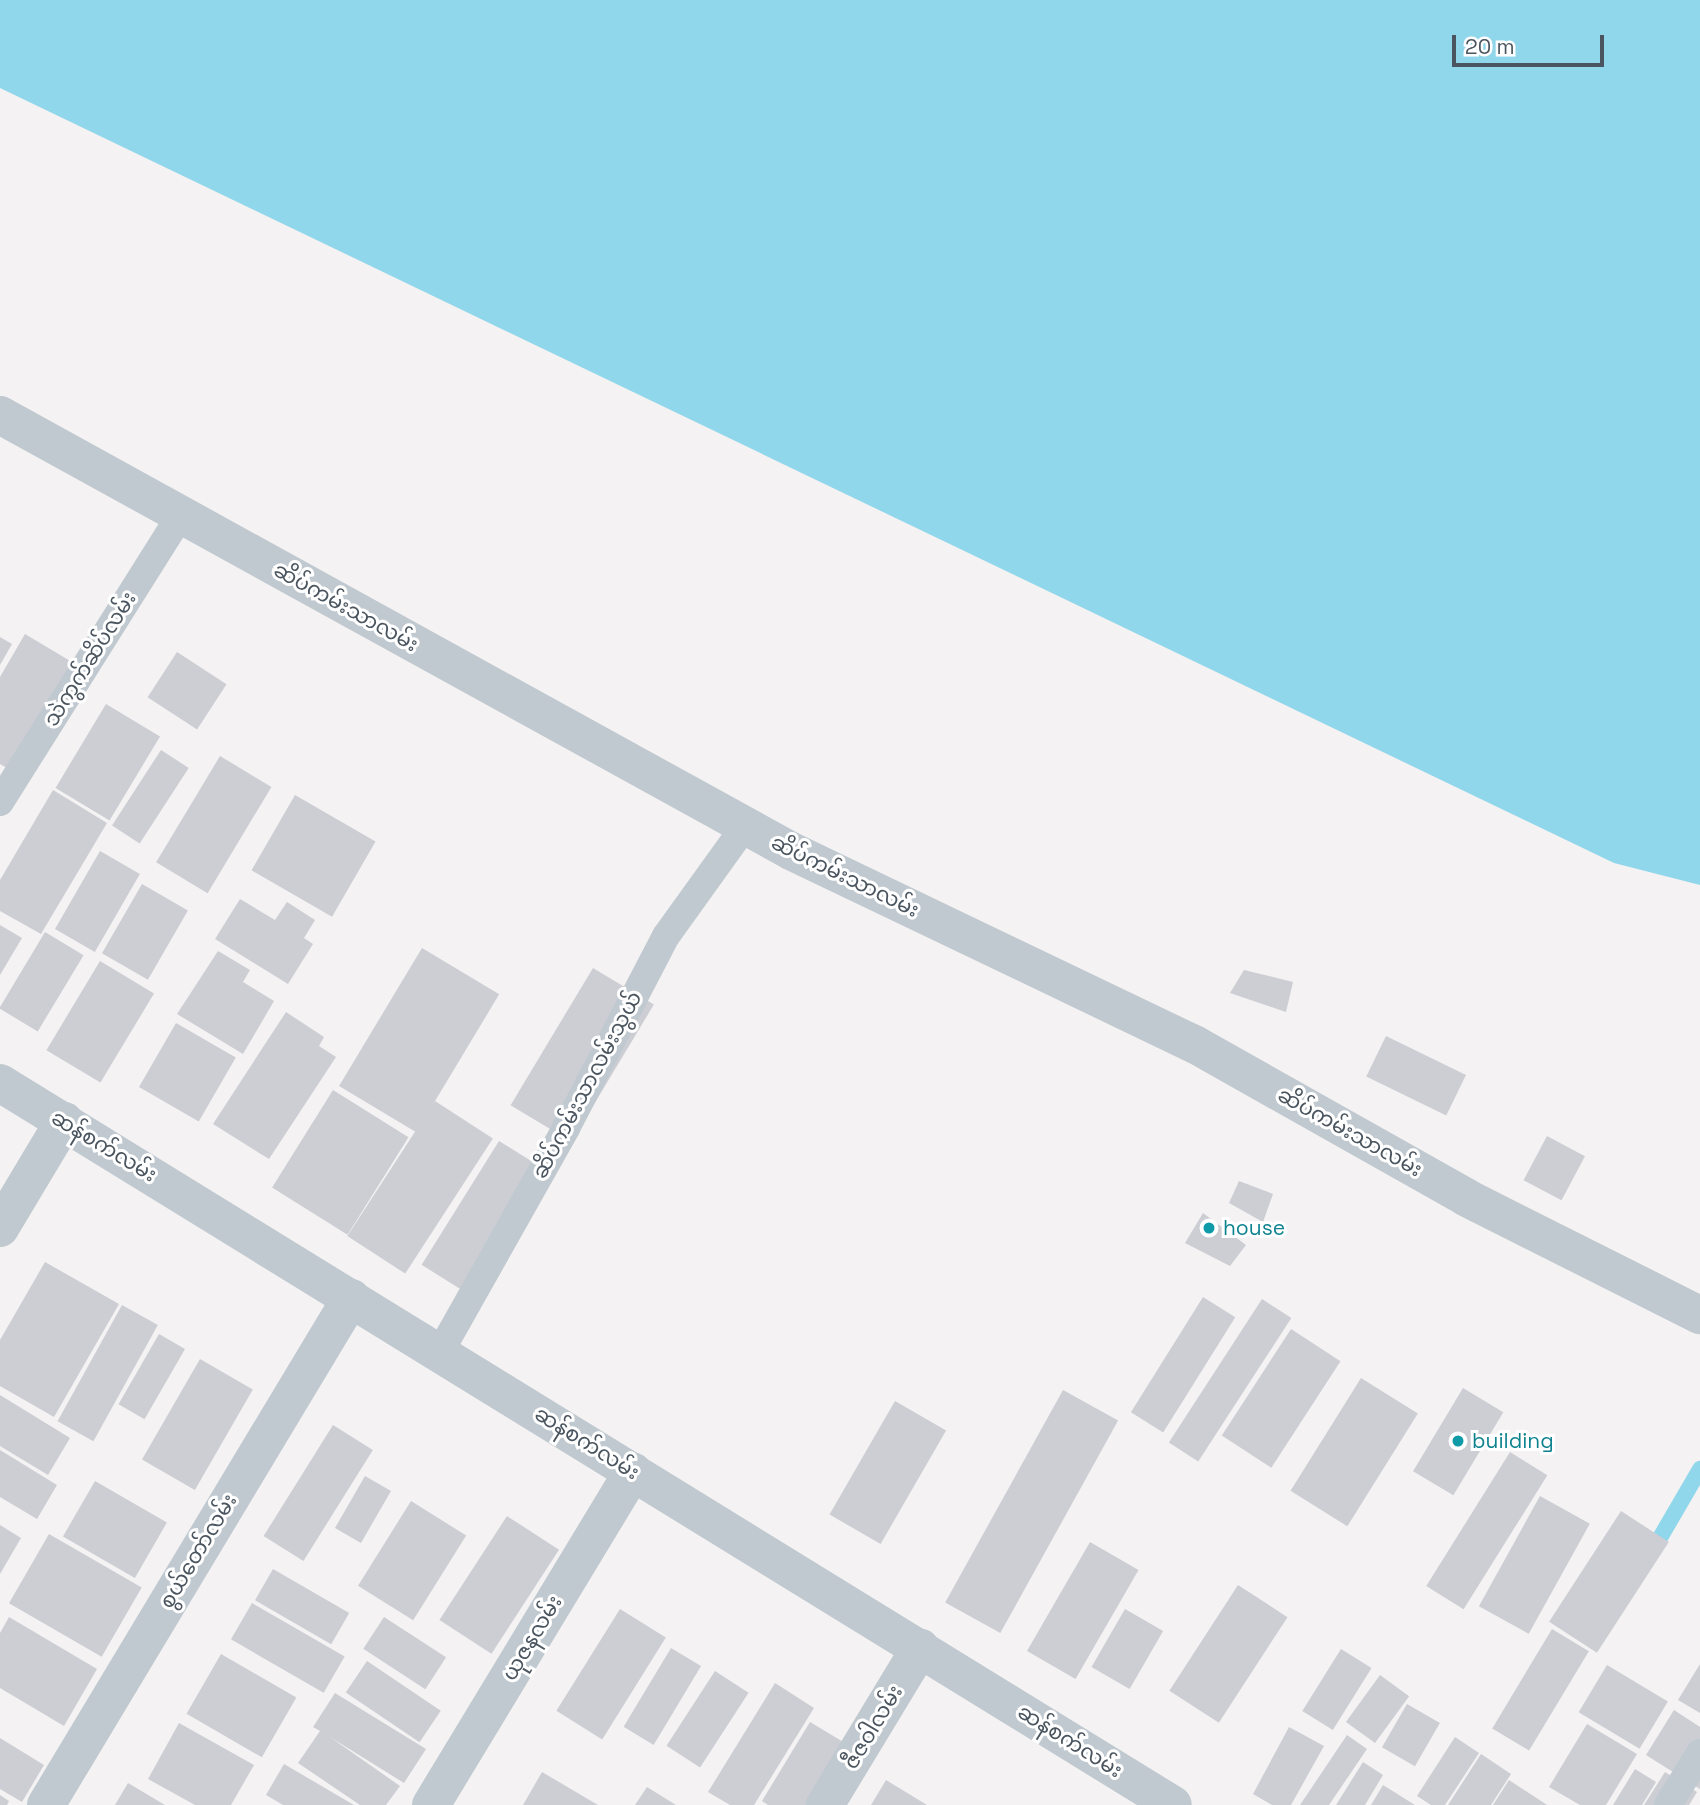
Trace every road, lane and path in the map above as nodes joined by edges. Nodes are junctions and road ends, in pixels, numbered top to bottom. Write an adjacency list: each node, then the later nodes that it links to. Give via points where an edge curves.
1 (0, 415): 2 (street, ဆိပ်ကမ်းသာလမ်း)
2 (180, 516): 3 (lane, သဲကွက်ဆိပ်လမ်း); 4 (street, ဆိပ်ကမ်းသာလမ်း)
3 (0, 802)
4 (745, 826): 9 (street, ဆိပ်ကမ်းသာလမ်း, via 1196,1045 1468,1198); 10 (lane, ဆိပ်ကမ်းသာလမ်းသွယ်, via 666,936 566,1128)
5 (0, 1083): 6 (street, ဆန်စက်လမ်း)
6 (64, 1121): 7 (street); 8 (street, ဆန်စက်လမ်း)
7 (0, 1228)
8 (351, 1298): 10 (street, ဆန်စက်လမ်း); 14 (street, စွယ်တော်လမ်း)
9 (1700, 1315)
10 (440, 1352): 11 (street, ဆန်စက်လမ်း)
11 (633, 1471): 12 (street, ဆန်စက်လမ်း); 15 (street, ယုဇနလမ်း)
12 (920, 1648): 16 (street, ဇီဇဝါလမ်း); 17 (street, ဆန်စက်လမ်း)
13 (1700, 1753): 18 (lane)
14 (46, 1805)
15 (431, 1805)
16 (825, 1805)
17 (1173, 1805)
18 (1668, 1805)

